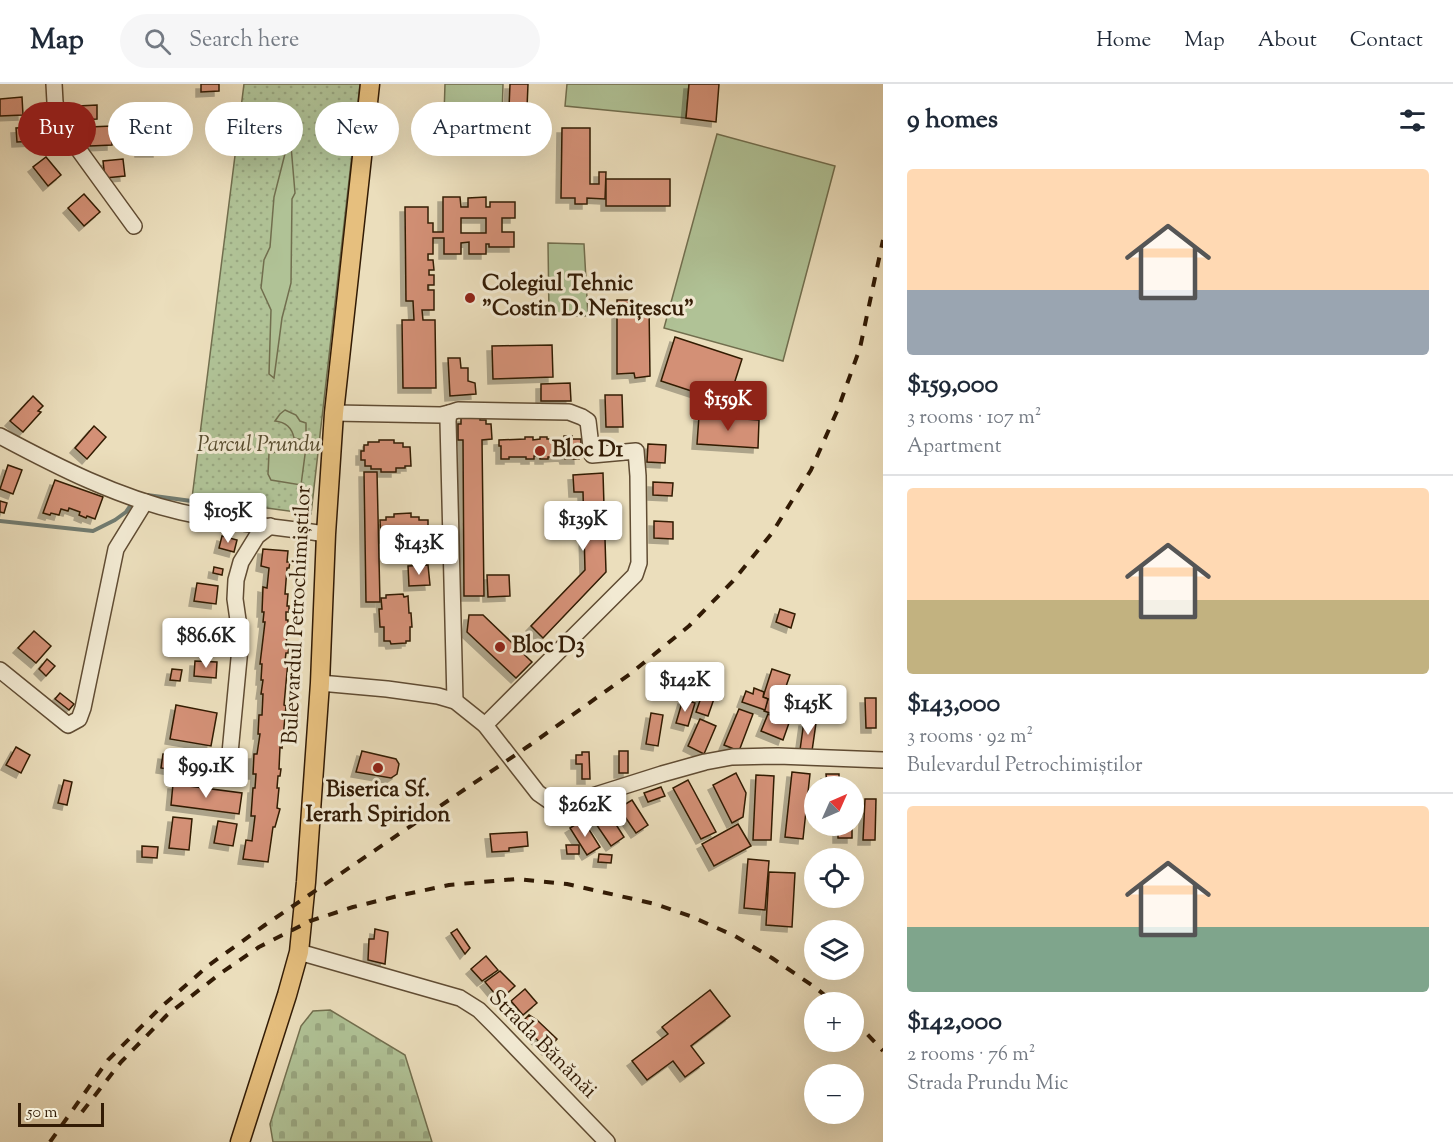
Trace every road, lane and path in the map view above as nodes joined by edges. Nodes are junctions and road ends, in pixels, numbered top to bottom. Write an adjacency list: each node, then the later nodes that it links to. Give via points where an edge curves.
1 (54, 84): 3 (street, via 60,124)
2 (370, 84): 4 (main road, Bulevardul Petrochimiștilor)
3 (134, 226)
4 (334, 413): 5 (street); 9 (main road, Bulevardul Petrochimiștilor)
5 (449, 413): 12 (street); 13 (street, via 569,412 588,420 592,455 636,451 639,563 635,575)
6 (0, 436): 7 (street, via 63,469)
7 (145, 502): 8 (street, via 198,516); 10 (street, via 116,549 79,719 68,725)
8 (270, 526): 9 (street); 14 (street, via 257,536 241,562 236,580 240,648)
9 (326, 534): 11 (main road, Bulevardul Petrochimiștilor)
10 (0, 670)
11 (320, 683): 12 (street); 16 (main road, Bulevardul Petrochimiștilor)
12 (455, 701): 13 (street)
13 (485, 725): 15 (street, via 538,793 564,805 732,757)
14 (230, 753)
15 (883, 760)
16 (299, 952): 17 (main road, Bulevardul Petrochimiștilor); 18 (street, Strada Bănănăi, via 460,998 479,1010)
17 (240, 1142)
18 (606, 1142)

